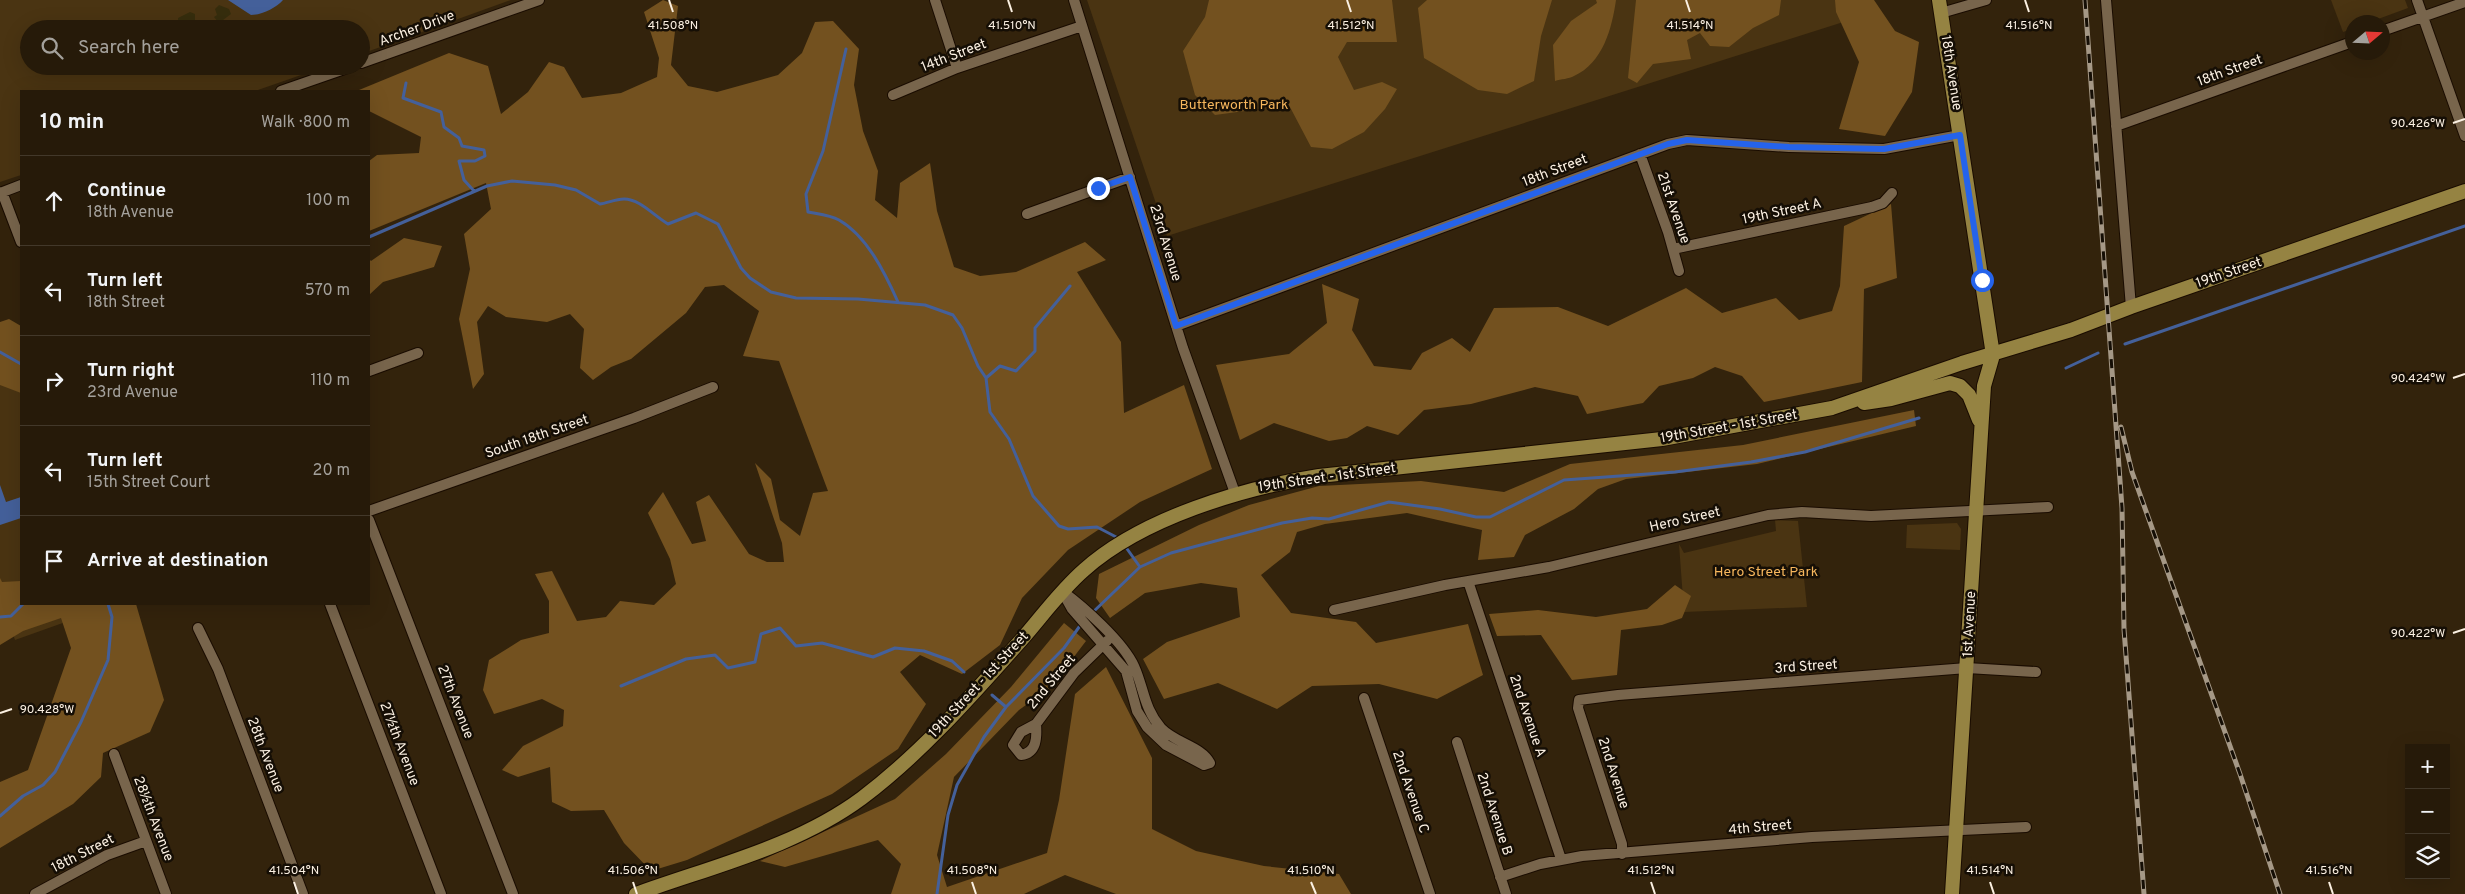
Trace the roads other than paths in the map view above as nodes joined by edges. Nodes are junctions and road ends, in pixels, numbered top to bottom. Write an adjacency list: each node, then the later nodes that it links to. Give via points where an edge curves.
1 (539, 0): 13 (street, Archer Drive)
2 (936, 0): 14 (street)
3 (1074, 0): 10 (street, 23rd Avenue)
4 (1986, 0): 8 (street)
5 (2106, 0): 18 (street)
6 (2417, 0): 9 (street)
7 (2465, 2): 9 (street)
8 (1940, 6): 19 (main road, 18th Avenue)
9 (2423, 17): 11 (street); 20 (street)
10 (1082, 26): 14 (street, 14th Street); 22 (street, 23rd Avenue)
11 (2390, 28)
12 (2345, 44): 18 (street, 18th Street)
13 (370, 60)
14 (957, 68): 17 (street, 14th Street)
15 (327, 75): 16 (street)
16 (285, 90)
17 (893, 95)
18 (2116, 126): 31 (street)
19 (1960, 135): 21 (street, 18th Street, via 1884,149 1687,140); 34 (main road, 18th Avenue)
20 (2465, 136)
21 (1640, 154): 29 (street, 21st Avenue); 32 (street, 18th Street)
22 (1130, 177): 27 (street); 32 (street, 23rd Avenue)
23 (20, 185): 25 (street)
24 (2465, 191): 31 (main road, 19th Street)
25 (1, 193): 28 (street)
26 (1892, 194): 29 (street, 19th Street A, via 1872,208)
27 (1028, 214)
28 (20, 240)
29 (1673, 249): 30 (street, 21st Avenue)
30 (1679, 272)
31 (2131, 307): 34 (main road, 19th Street)
32 (1176, 326): 39 (street, 23rd Avenue)
33 (418, 353): 35 (street)
34 (1993, 355): 37 (main road, 19th Street - 1st Street); 38 (main road, 1st Avenue, via 1984,386)
35 (370, 371)
36 (713, 387): 41 (street, South 18th Street, via 634,418)
37 (1832, 408): 38 (main road, via 1892,399 1950,383 1960,386 1969,395); 39 (main road, 19th Street - 1st Street, via 1662,439 1319,476)
38 (1981, 427): 42 (main road, 1st Avenue)
39 (1235, 493): 45 (main road, 19th Street - 1st Street, via 1131,539 1085,569)
40 (2048, 506): 42 (street, Hero Street)
41 (370, 510)
42 (1977, 510): 44 (street, Hero Street, via 1871,516 1802,512 1768,515 1549,567); 51 (main road, 1st Avenue)
43 (370, 523): 69 (street, 27th Avenue)
44 (1468, 581): 47 (street, Hero Street); 62 (street, 2nd Avenue A)
45 (1062, 591): 49 (street, via 1082,606); 50 (street, via 1072,610); 64 (main road, 19th Street - 1st Street, via 957,712 901,766 860,799 800,835)
46 (330, 605): 68 (street, 27½th Avenue)
47 (1334, 610)
48 (198, 628): 67 (street, 28th Avenue, via 218,669)
49 (1112, 637): 50 (street, 2nd Street); 50 (street, via 1130,657 1146,705 1155,721 1172,738 1207,756 1210,763 1204,765 1166,745 1152,732 1137,711 1126,671)
50 (1103, 645): 55 (street, 2nd Street, via 1074,673)
51 (1967, 668): 52 (street, 3rd Street); 54 (street, 3rd Street, via 1618,694); 59 (main road, 1st Avenue)
52 (2036, 672)
53 (1364, 698): 71 (street, 2nd Avenue C)
54 (1579, 700): 61 (street, 2nd Avenue, via 1578,708 1622,844)
55 (1036, 724)
56 (1457, 742): 63 (street, 2nd Avenue B)
57 (114, 754): 60 (street, 28½th Avenue)
58 (2026, 827): 59 (street, 4th Street)
59 (1956, 830): 61 (street, 4th Street, via 1812,837); 73 (main road, 1st Avenue)
60 (146, 841): 65 (street, 18th Street, via 93,862); 66 (street, 28½th Avenue)
61 (1622, 854): 62 (street, 4th Street)
62 (1561, 859): 63 (street, 4th Street)
63 (1500, 876): 72 (street, 2nd Avenue B)
64 (657, 890): 70 (main road, 19th Street - 1st Street)
65 (35, 894)
66 (166, 894)
67 (304, 894)
68 (441, 894)
69 (513, 894)
70 (636, 894)
71 (1430, 894)
72 (1506, 894)
73 (1952, 894)

